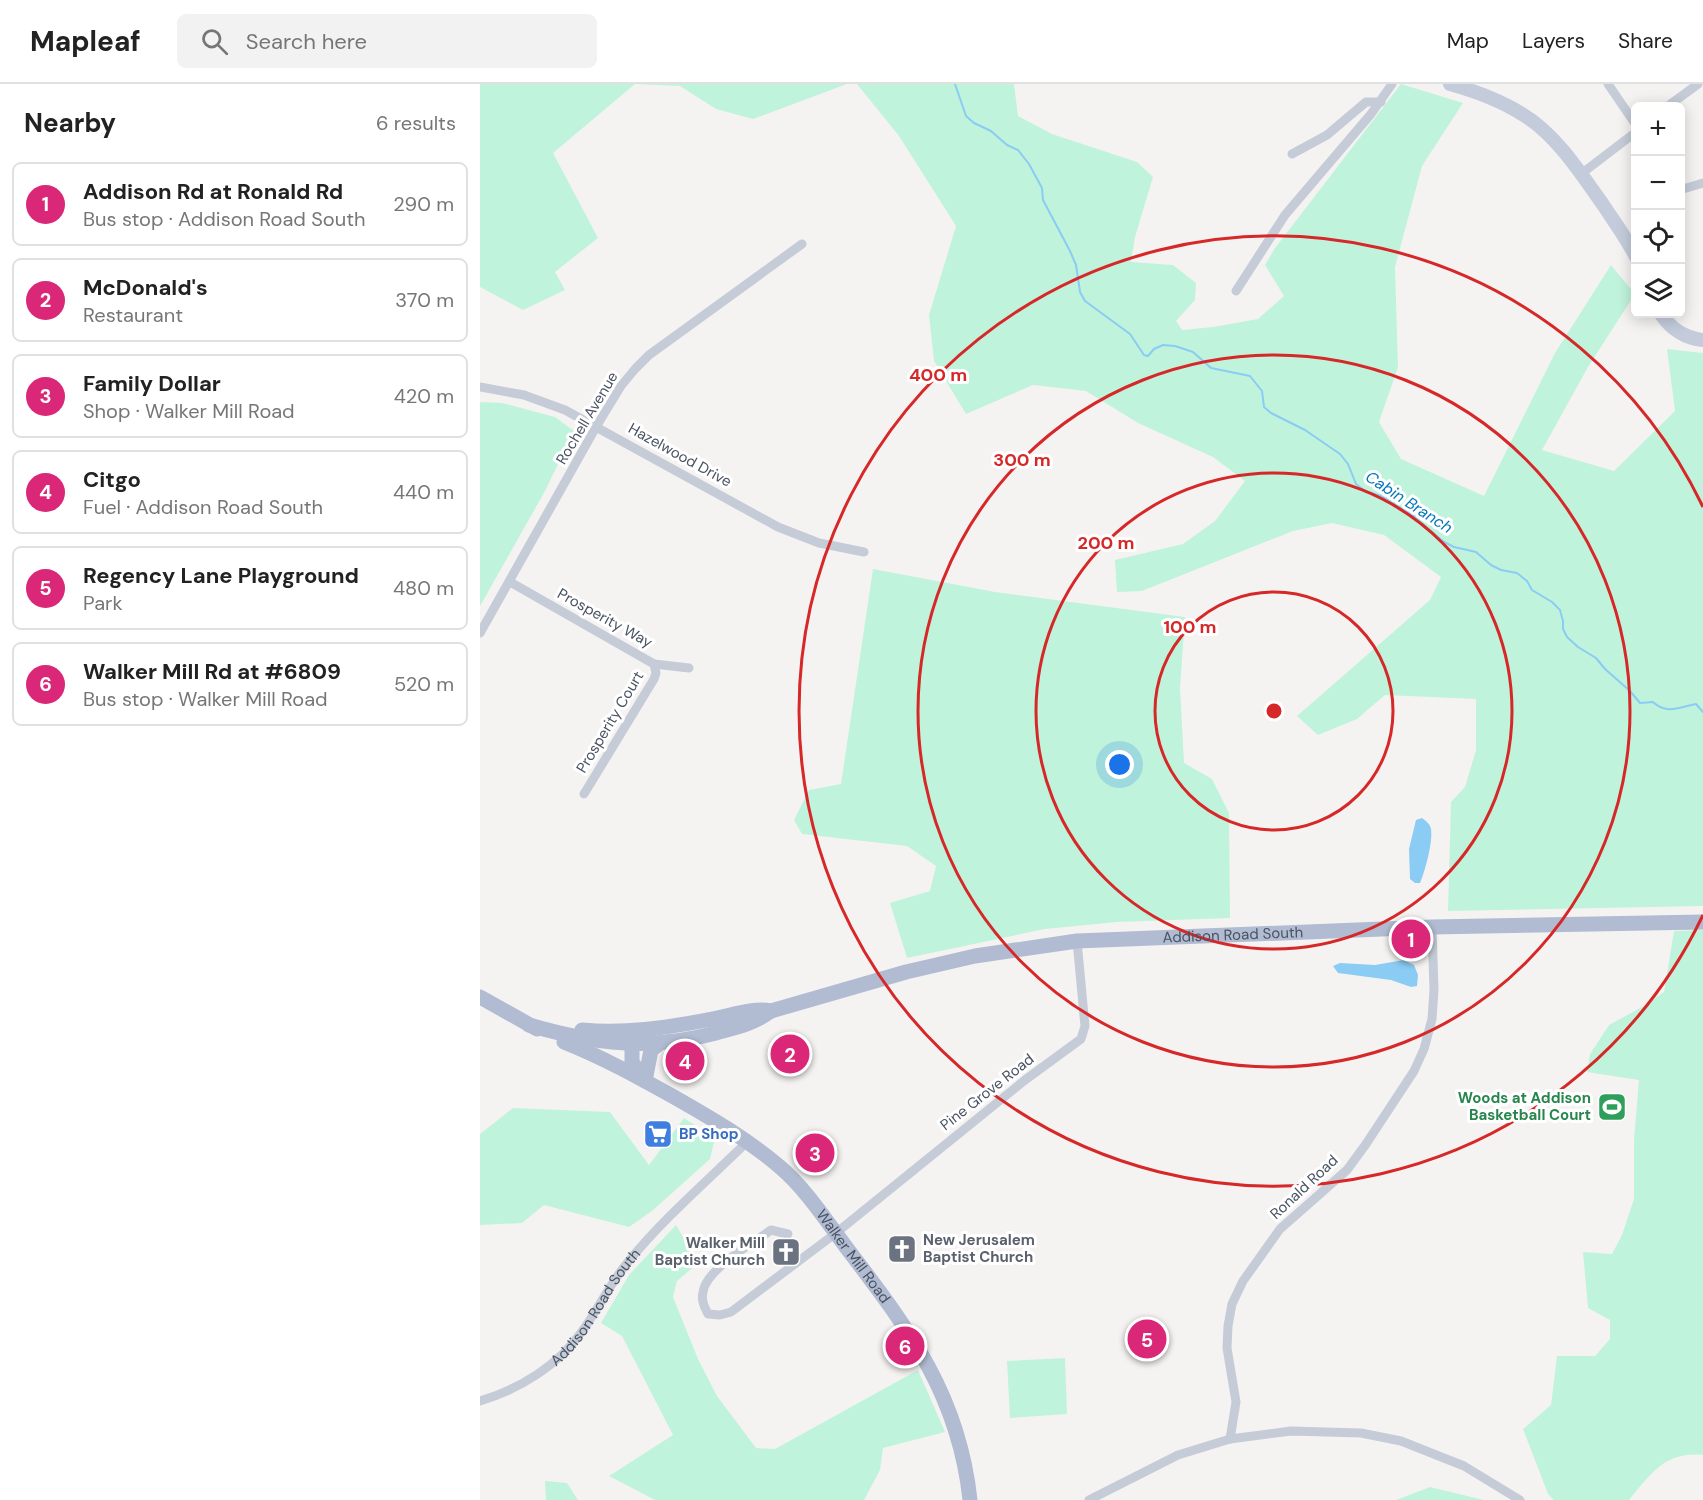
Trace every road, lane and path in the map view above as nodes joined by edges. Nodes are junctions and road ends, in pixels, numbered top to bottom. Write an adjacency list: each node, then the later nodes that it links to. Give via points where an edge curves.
1 (1392, 84): 5 (street)
2 (1450, 84): 10 (street, via 1485,95 1522,114 1541,128)
3 (1608, 84): 7 (street)
4 (1698, 84): 6 (street)
5 (1381, 102): 9 (street, via 1366,102 1327,135); 15 (street, via 1285,214)
6 (1673, 102)
7 (1631, 119)
8 (1631, 135): 10 (street)
9 (1292, 154)
10 (1581, 174): 14 (street)
11 (1703, 183): 12 (street)
12 (1685, 188)
13 (802, 244): 19 (street, Rochell Avenue, via 650,355 621,386)
14 (1631, 248)
15 (1236, 291)
16 (1665, 318): 17 (street, via 1678,332)
17 (1703, 340)
18 (480, 387): 19 (street, Hazelwood Drive, via 538,399)
19 (596, 426): 20 (street, Hazelwood Drive, via 778,527 819,543); 21 (street, Rochell Avenue)
20 (864, 552)
21 (510, 582): 22 (street, Rochell Avenue); 23 (street, Prosperity Way)
22 (480, 633)
23 (654, 664): 24 (street, Prosperity Way); 25 (street, Prosperity Court, via 654,679)
24 (689, 668)
25 (584, 794)
26 (1703, 922): 27 (main road, Addison Road South)
27 (1432, 927): 28 (main road, Addison Road South); 39 (street, Ronald Road, via 1432,1019 1414,1071 1347,1170 1272,1239 1232,1304 1227,1348 1236,1402)
28 (1077, 941): 30 (main road, Addison Road South, via 975,956); 36 (street, Pine Grove Road, via 1083,1037)
29 (480, 997): 31 (main road, Walker Mill Road)
30 (771, 1011): 32 (main road, Addison Road South, via 753,1011); 33 (main road, Addison Road South, via 736,1027 694,1039)
31 (525, 1022): 32 (main road, Addison Road South, via 598,1042); 34 (main road, Walker Mill Road)
32 (632, 1038): 33 (main road, Addison Road South); 34 (main road, via 632,1062)
33 (660, 1043): 34 (main road, via 651,1050)
34 (645, 1081): 35 (main road, Walker Mill Road)
35 (747, 1142): 36 (main road, Walker Mill Road, via 796,1182); 38 (street, Addison Road South, via 649,1238 617,1275 583,1331 558,1357 526,1381)
36 (836, 1233): 37 (street, via 731,1312 708,1314 702,1300 706,1280 771,1230); 40 (main road, Walker Mill Road, via 899,1317 937,1380 963,1455)
37 (788, 1234)
38 (480, 1401)
39 (1230, 1439): 41 (street, via 1178,1455); 42 (street, via 1291,1431 1390,1438 1464,1466)
40 (970, 1500)
41 (1089, 1500)
42 (1520, 1500)

